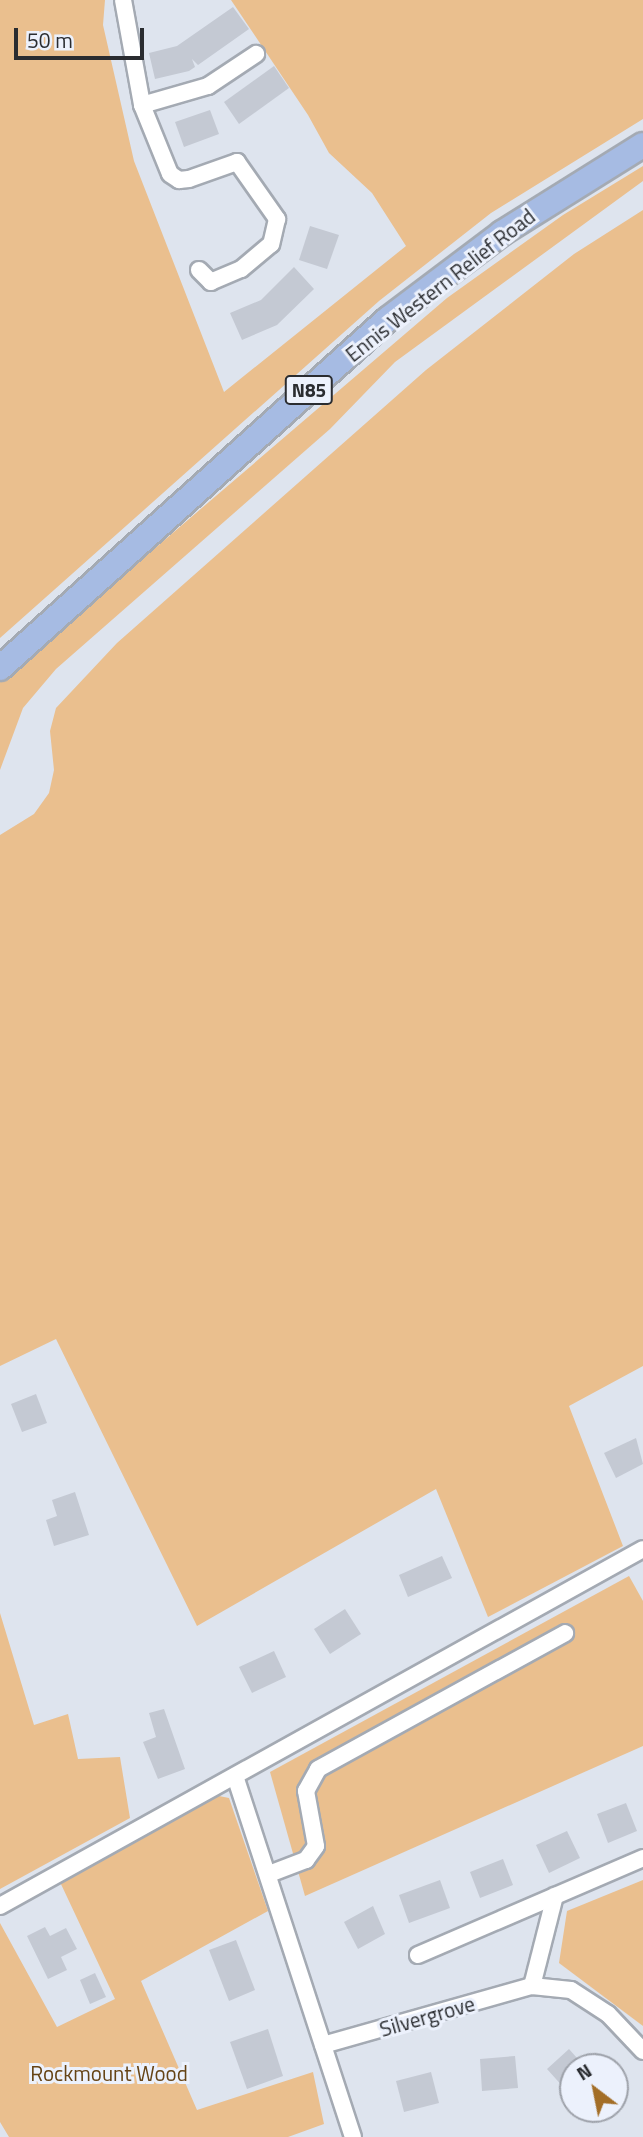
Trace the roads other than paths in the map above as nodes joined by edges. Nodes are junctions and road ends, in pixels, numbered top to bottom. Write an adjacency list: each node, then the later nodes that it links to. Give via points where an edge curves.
1 (123, 0): 3 (street)
2 (256, 54): 3 (street, via 208,86)
3 (142, 105): 5 (street, via 170,174 179,180 189,179 237,162 276,219 271,244 241,269 211,282)
4 (643, 145): 6 (main road, Ennis Western Relief Road / N85, via 502,233 388,319)
5 (199, 270)
6 (0, 668)
7 (643, 1549): 9 (street)
8 (565, 1633): 11 (street, via 318,1769 306,1791 316,1846 306,1860)
9 (235, 1776): 11 (street); 13 (street)
10 (643, 1857): 12 (street)
11 (269, 1874): 16 (street)
12 (555, 1896): 14 (street); 15 (street)
13 (0, 1906)
14 (418, 1955)
15 (532, 1986): 16 (street, Silvergrove); 17 (street, Silvergrove, via 571,1990 608,2014)
16 (323, 2045): 18 (street)
17 (643, 2051)
18 (353, 2137)

